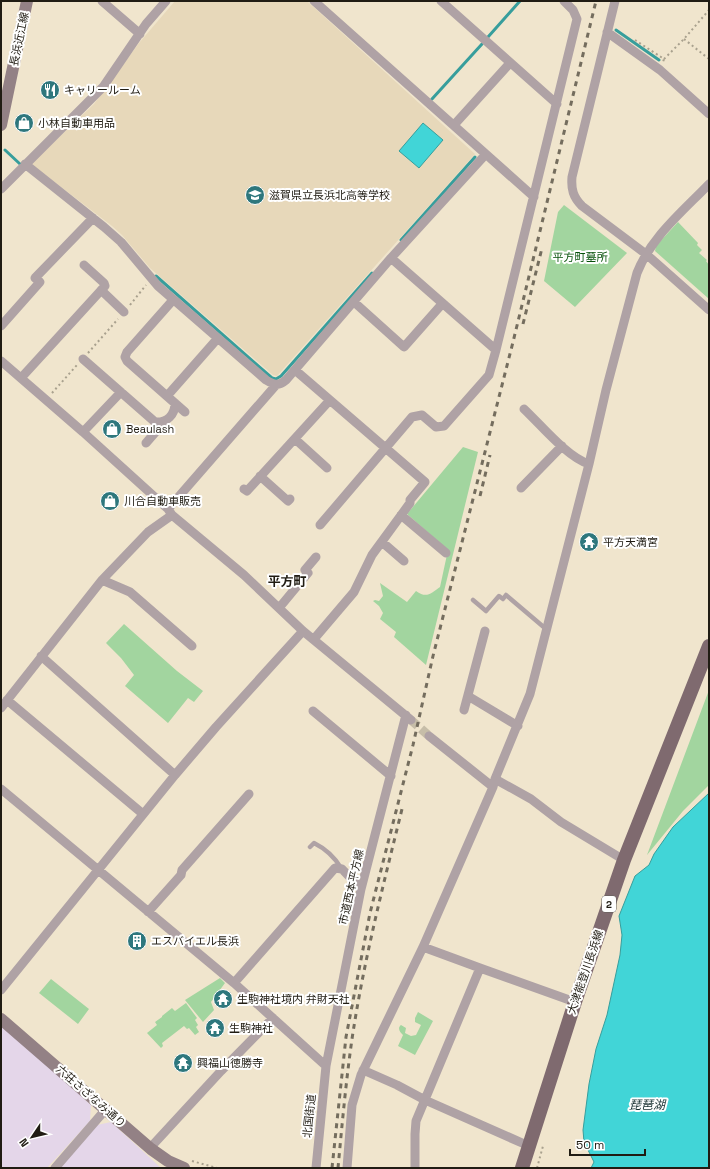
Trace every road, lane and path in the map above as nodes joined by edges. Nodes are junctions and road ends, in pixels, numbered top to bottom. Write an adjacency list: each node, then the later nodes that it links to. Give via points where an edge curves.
1 (27, 1): 17 (street, 長浜近江線)
2 (102, 1): 10 (street)
3 (166, 1): 10 (street)
4 (441, 1): 14 (street)
5 (564, 1): 15 (street, via 573,10 577,20)
6 (614, 1): 9 (street)
7 (319, 2): 18 (street)
8 (709, 10): 11 (path)
9 (607, 32): 16 (street, via 660,70); 25 (street, via 571,185 576,200 582,206)
10 (140, 34): 20 (street, via 103,87)
11 (684, 39): 12 (path); 13 (path)
12 (664, 59)
13 (709, 59)
14 (510, 63): 15 (street); 18 (street)
15 (557, 104): 23 (street)
16 (709, 114)
17 (1, 125)
18 (454, 125): 19 (street)
19 (486, 154): 23 (street); 26 (street)
20 (25, 164): 22 (street); 24 (street)
21 (709, 184): 25 (street)
22 (1, 189)
23 (534, 196): 37 (street)
24 (93, 218): 28 (street, via 121,242); 35 (street, via 35,278 40,282)
25 (646, 254): 33 (street); 56 (street, via 631,295)
26 (391, 258): 31 (street); 32 (street)
27 (84, 265): 29 (street, via 104,283 105,286)
28 (150, 279): 30 (street); 34 (path)
29 (101, 290): 34 (street); 41 (street)
30 (173, 300): 36 (street); 44 (street, via 125,355 127,361)
31 (354, 302): 32 (street, via 404,347); 40 (street)
32 (442, 304): 37 (street)
33 (709, 310)
34 (124, 312): 38 (path)
35 (1, 326)
36 (218, 338): 42 (street, via 266,380); 44 (street)
37 (496, 350): 55 (street, via 489,374 444,426 436,427 422,415 412,417)
38 (84, 359): 43 (street); 45 (path)
39 (1, 361): 41 (street)
40 (295, 370): 42 (street); 46 (street)
41 (20, 378): 45 (street)
42 (276, 385): 62 (street)
43 (120, 392): 50 (street, via 155,422); 51 (street)
44 (167, 396): 47 (street)
45 (46, 400): 51 (street)
46 (330, 400): 52 (street); 55 (street)
47 (175, 403): 49 (street); 50 (street, via 172,414)
48 (524, 409): 54 (street)
49 (185, 412)
50 (166, 420): 53 (street)
51 (83, 432): 62 (street)
52 (295, 438): 57 (street); 58 (street)
53 (146, 444)
54 (562, 446): 56 (street); 59 (street)
55 (386, 448): 63 (street, via 425,482); 64 (street)
56 (589, 464): 72 (street)
57 (327, 468)
58 (260, 476): 60 (street, via 247,491); 61 (street, via 288,501)
59 (521, 488)
60 (244, 489)
61 (290, 499)
62 (170, 512): 69 (street); 71 (street)
63 (401, 515): 65 (street); 66 (street)
64 (320, 525)
65 (382, 542): 68 (street); 75 (street, via 372,555 354,592)
66 (446, 553)
67 (316, 557): 71 (street, via 305,570 308,573)
68 (404, 561)
69 (102, 580): 76 (street, via 130,592); 78 (street)
70 (473, 600): 72 (lane, via 486,611 499,596 503,598 506,595)
71 (279, 608): 73 (street)
72 (548, 630): 83 (street)
73 (303, 631): 75 (street); 85 (street)
74 (485, 631): 79 (street)
75 (314, 639): 86 (street, 市道西本平方線, via 408,718)
76 (192, 646)
77 (709, 646): 92 (main road, 大津能登川長浜線 / 2)
78 (41, 656): 80 (street); 85 (street)
79 (468, 696): 81 (street); 83 (street)
80 (4, 704): 90 (street)
81 (464, 710)
82 (313, 711): 86 (street)
83 (518, 726): 87 (street)
84 (429, 736): 87 (street)
85 (175, 775): 90 (street)
86 (391, 776): 95 (street, 市道西本平方線)
87 (494, 783): 92 (street, via 531,799 561,822); 97 (street)
88 (1, 790): 94 (street)
89 (249, 794): 96 (street)
90 (143, 814): 94 (street)
91 (310, 847): 93 (lane, via 314,843 324,848)
92 (624, 860): 101 (main road, 大津能登川長浜線 / 2)
93 (342, 869): 95 (street); 99 (street, via 335,868)
94 (99, 870): 96 (street); 100 (street)
95 (361, 889): 104 (street, 市道西本平方線)
96 (148, 912): 99 (street)
97 (423, 947): 98 (street); 105 (street)
98 (480, 968): 101 (street); 106 (street)
99 (234, 983): 102 (street)
100 (1, 990)
101 (575, 1002): 109 (main road, 大津能登川長浜線 / 2)
102 (273, 1018): 104 (street); 110 (street, via 220,1071)
103 (1, 1019): 107 (street, 六荘さざなみ通り)
104 (326, 1066): 114 (street, 北国街道)
105 (363, 1070): 106 (street); 115 (street, via 352,1105)
106 (425, 1100): 109 (street); 116 (street, via 416,1122)
107 (106, 1109): 110 (street, 六荘さざなみ通り); 111 (street)
108 (543, 1145): 118 (path)
109 (529, 1146): 117 (main road, 大津能登川長浜線 / 2)
110 (151, 1149): 112 (street); 113 (street, 六荘さざなみ通り)
111 (55, 1168)
112 (171, 1168)
113 (184, 1168)
114 (316, 1168)
115 (347, 1168)
116 (415, 1168)
117 (522, 1168)
118 (537, 1168)

